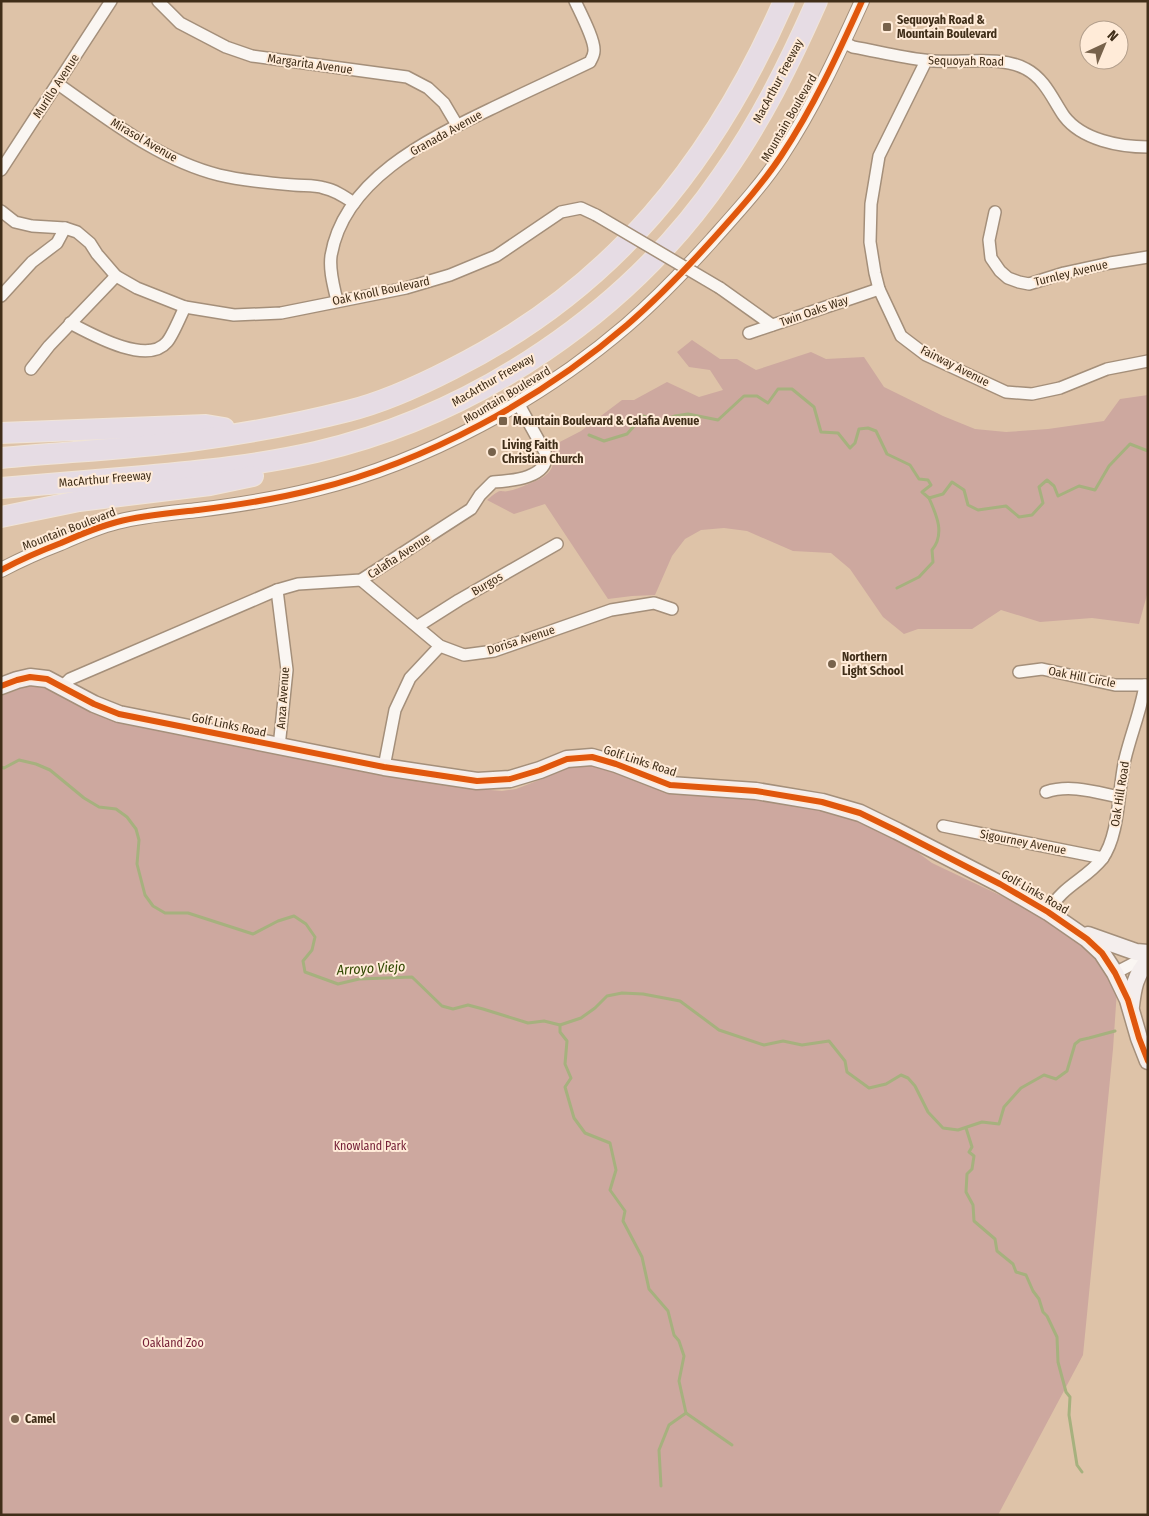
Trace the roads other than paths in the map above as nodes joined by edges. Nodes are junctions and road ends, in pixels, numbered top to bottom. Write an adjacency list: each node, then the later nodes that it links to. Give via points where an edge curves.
1 (111, 1): 9 (street, Murillo Avenue)
2 (158, 1): 10 (street, Margarita Avenue, via 180,23 226,47 252,56 407,77 428,88 444,103)
3 (575, 1): 10 (street, Granada Avenue, via 595,48 590,62)
4 (784, 1): 30 (highway, via 740,89 697,159 645,224 578,287 505,340 431,380 350,411)
5 (817, 1): 31 (highway, MacArthur Freeway, via 767,105 726,171 694,214 631,281 558,341 484,388 443,408)
6 (862, 1): 7 (street, Mountain Boulevard)
7 (843, 42): 8 (street, Sequoyah Road, via 853,47); 28 (street, Mountain Boulevard, via 782,155 764,181 718,233 627,325 573,368)
8 (926, 61): 11 (street, Sequoyah Road, via 1011,62 1028,69 1042,82 1066,117 1079,129 1103,141); 19 (street, Fairway Avenue, via 879,156 871,204 870,242)
9 (58, 84): 12 (street, Murillo Avenue); 13 (street, Mirasol Avenue, via 155,150 186,164 252,182 324,188)
10 (457, 125): 13 (street, Granada Avenue, via 397,161)
11 (1148, 147)
12 (1, 170)
13 (354, 203): 21 (street, Granada Avenue, via 341,225 331,257 331,277)
14 (1, 212): 16 (street, Oak Knoll Boulevard, via 15,222)
15 (995, 212): 17 (street, Turnley Avenue, via 989,240 991,258 1008,278 1019,282 1029,284 1064,273)
16 (65, 228): 18 (street, Oak Knoll Boulevard, via 77,232 90,243); 20 (street, via 57,243 32,262)
17 (1148, 257)
18 (116, 276): 22 (street, Oak Knoll Boulevard); 23 (street)
19 (879, 289): 24 (street, Twin Oaks Way); 26 (street, Fairway Avenue, via 901,336 926,355 1006,392 1032,394 1060,388 1107,369)
20 (1, 296)
21 (337, 301): 22 (street, Oak Knoll Boulevard, via 281,313 234,315); 24 (street, Oak Knoll Boulevard, bridge, via 406,288 450,275 496,256 562,212 581,208 720,288)
22 (184, 307): 23 (street, via 166,343 146,351 111,344)
23 (70, 323): 27 (street)
24 (772, 325): 25 (street, Twin Oaks Way)
25 (749, 333)
26 (1148, 361)
27 (31, 369)
28 (518, 403): 36 (street, Mountain Boulevard, via 440,445 358,477 266,501 117,522); 37 (street, Calafia Avenue, via 544,452 546,461 542,469 520,478 493,482 470,509)
29 (1, 432): 30 (highway, via 206,426)
30 (253, 432): 32 (highway)
31 (360, 440): 33 (highway, MacArthur Freeway, via 294,457 235,467); 34 (highway, via 232,481 79,502)
32 (1, 458)
33 (1, 488)
34 (1, 517)
35 (557, 544): 40 (street, Burgos)
36 (1, 570)
37 (361, 580): 38 (street, Calafia Avenue, via 298,584); 40 (street, Dorisa Avenue)
38 (277, 590): 45 (street, Calafia Avenue, via 70,679); 46 (street, Anza Avenue, via 287,670)
39 (672, 609): 41 (street, Dorisa Avenue, via 654,603 611,610 494,651 464,655)
40 (418, 626): 41 (street, Dorisa Avenue)
41 (440, 646): 47 (street, via 410,678 395,710)
42 (1019, 672): 43 (street, Oak Hill Circle, via 1042,669 1115,684)
43 (1146, 685): 49 (street, Oak Hill Road, via 1124,761)
44 (1, 686): 45 (main road, Golf Links Road, via 30,677 47,679)
45 (62, 686): 46 (main road, Golf Links Road, via 119,714)
46 (279, 747): 47 (main road, Golf Links Road)
47 (384, 767): 52 (main road, Golf Links Road, via 478,781 510,779 567,758 592,757 670,785 756,791 822,802 860,814 897,831)
48 (1046, 792): 49 (street, via 1068,788)
49 (1119, 797): 51 (street, Oak Hill Road, via 1115,827)
50 (943, 826): 51 (street, Sigourney Avenue)
51 (1103, 858): 52 (street, Oak Hill Road, via 1062,892)
52 (1048, 912): 53 (main road, Golf Links Road)
53 (1078, 932): 54 (main road); 57 (main road, Golf Links Road, via 1102,953)
54 (1148, 953)
55 (1148, 956): 57 (street)
56 (1148, 961): 58 (main road, via 1136,978)
57 (1115, 972): 58 (main road, Golf Links Road)
58 (1130, 1009): 59 (main road, Golf Links Road)
59 (1148, 1061)

